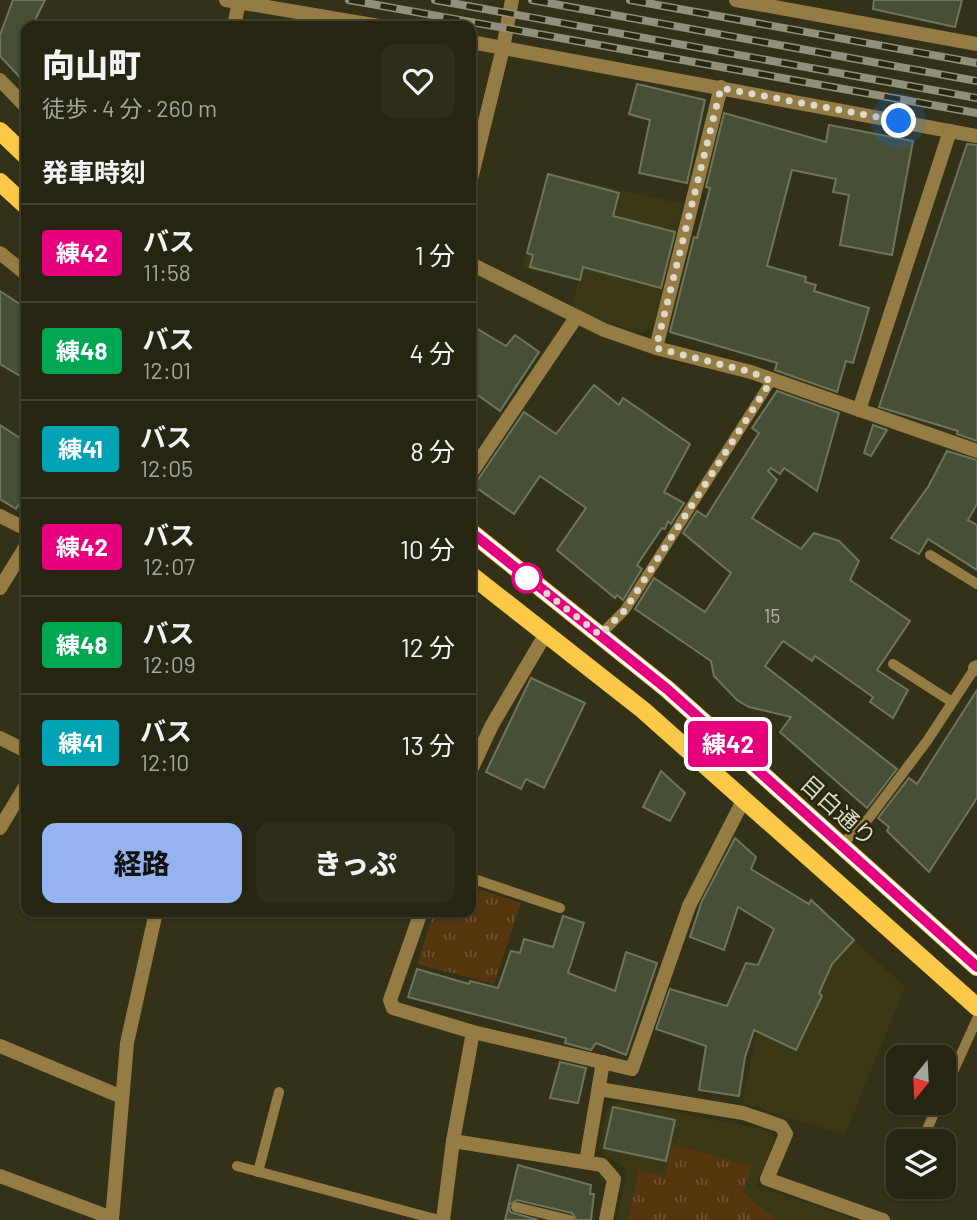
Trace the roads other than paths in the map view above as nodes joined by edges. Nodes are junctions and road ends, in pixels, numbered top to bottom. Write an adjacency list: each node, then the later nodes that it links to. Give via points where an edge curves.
1 (512, 0): 8 (street)
2 (736, 0): 7 (street)
3 (233, 1): 4 (street); 5 (street)
4 (234, 21)
5 (350, 21)
6 (476, 43): 8 (street)
7 (977, 44)
8 (503, 48): 10 (street); 14 (street)
9 (0, 80): 11 (street)
10 (721, 88): 13 (street); 23 (street)
11 (21, 102)
12 (0, 131): 16 (main road)
13 (950, 131): 15 (street); 25 (street)
14 (476, 136)
15 (977, 136)
16 (21, 151)
17 (0, 182): 18 (main road)
18 (21, 201)
19 (0, 253): 21 (street)
20 (476, 267): 22 (street)
21 (21, 270)
22 (575, 318): 23 (street); 27 (street)
23 (656, 348): 24 (street)
24 (771, 381): 25 (street); 37 (lane, via 625,610)
25 (859, 410): 26 (street)
26 (977, 451)
27 (476, 466)
28 (0, 516): 29 (street)
29 (21, 526)
30 (476, 536): 37 (main road, 目白通り)
31 (21, 554): 34 (street)
32 (930, 555): 35 (lane)
33 (476, 579): 36 (main road)
34 (2, 583)
35 (977, 584)
36 (545, 635): 43 (street); 45 (main road, via 643,710)
37 (600, 635): 47 (main road, 目白通り)
38 (893, 664): 40 (lane)
39 (976, 667): 40 (lane)
40 (952, 702): 47 (lane, via 877,807)
41 (0, 737): 42 (street)
42 (21, 748)
43 (476, 760)
44 (21, 793): 46 (street)
45 (744, 799): 53 (main road); 57 (street, via 689,906 632,1069)
46 (0, 828)
47 (841, 845): 52 (main road, 目白通り)
48 (476, 880): 49 (lane)
49 (560, 908)
50 (155, 917): 61 (street, via 127,1044)
51 (415, 917): 55 (street, via 390,1000 393,1008)
52 (977, 967)
53 (977, 1007)
54 (977, 1019): 58 (lane)
55 (473, 1032): 57 (street); 62 (street)
56 (0, 1046): 61 (street)
57 (603, 1062): 59 (street)
58 (956, 1065)
59 (599, 1089): 63 (street); 72 (street, via 743,1113 781,1126 786,1134 767,1179)
60 (279, 1092): 65 (lane)
61 (122, 1097): 68 (street)
62 (453, 1141): 63 (street); 69 (street)
63 (586, 1162): 71 (street, via 602,1165 614,1179)
64 (237, 1166): 65 (lane)
65 (258, 1172): 69 (lane)
66 (0, 1176): 68 (street)
67 (516, 1207): 70 (lane)
68 (112, 1219)
69 (441, 1220)
70 (570, 1220)
71 (606, 1220)
72 (883, 1220)

